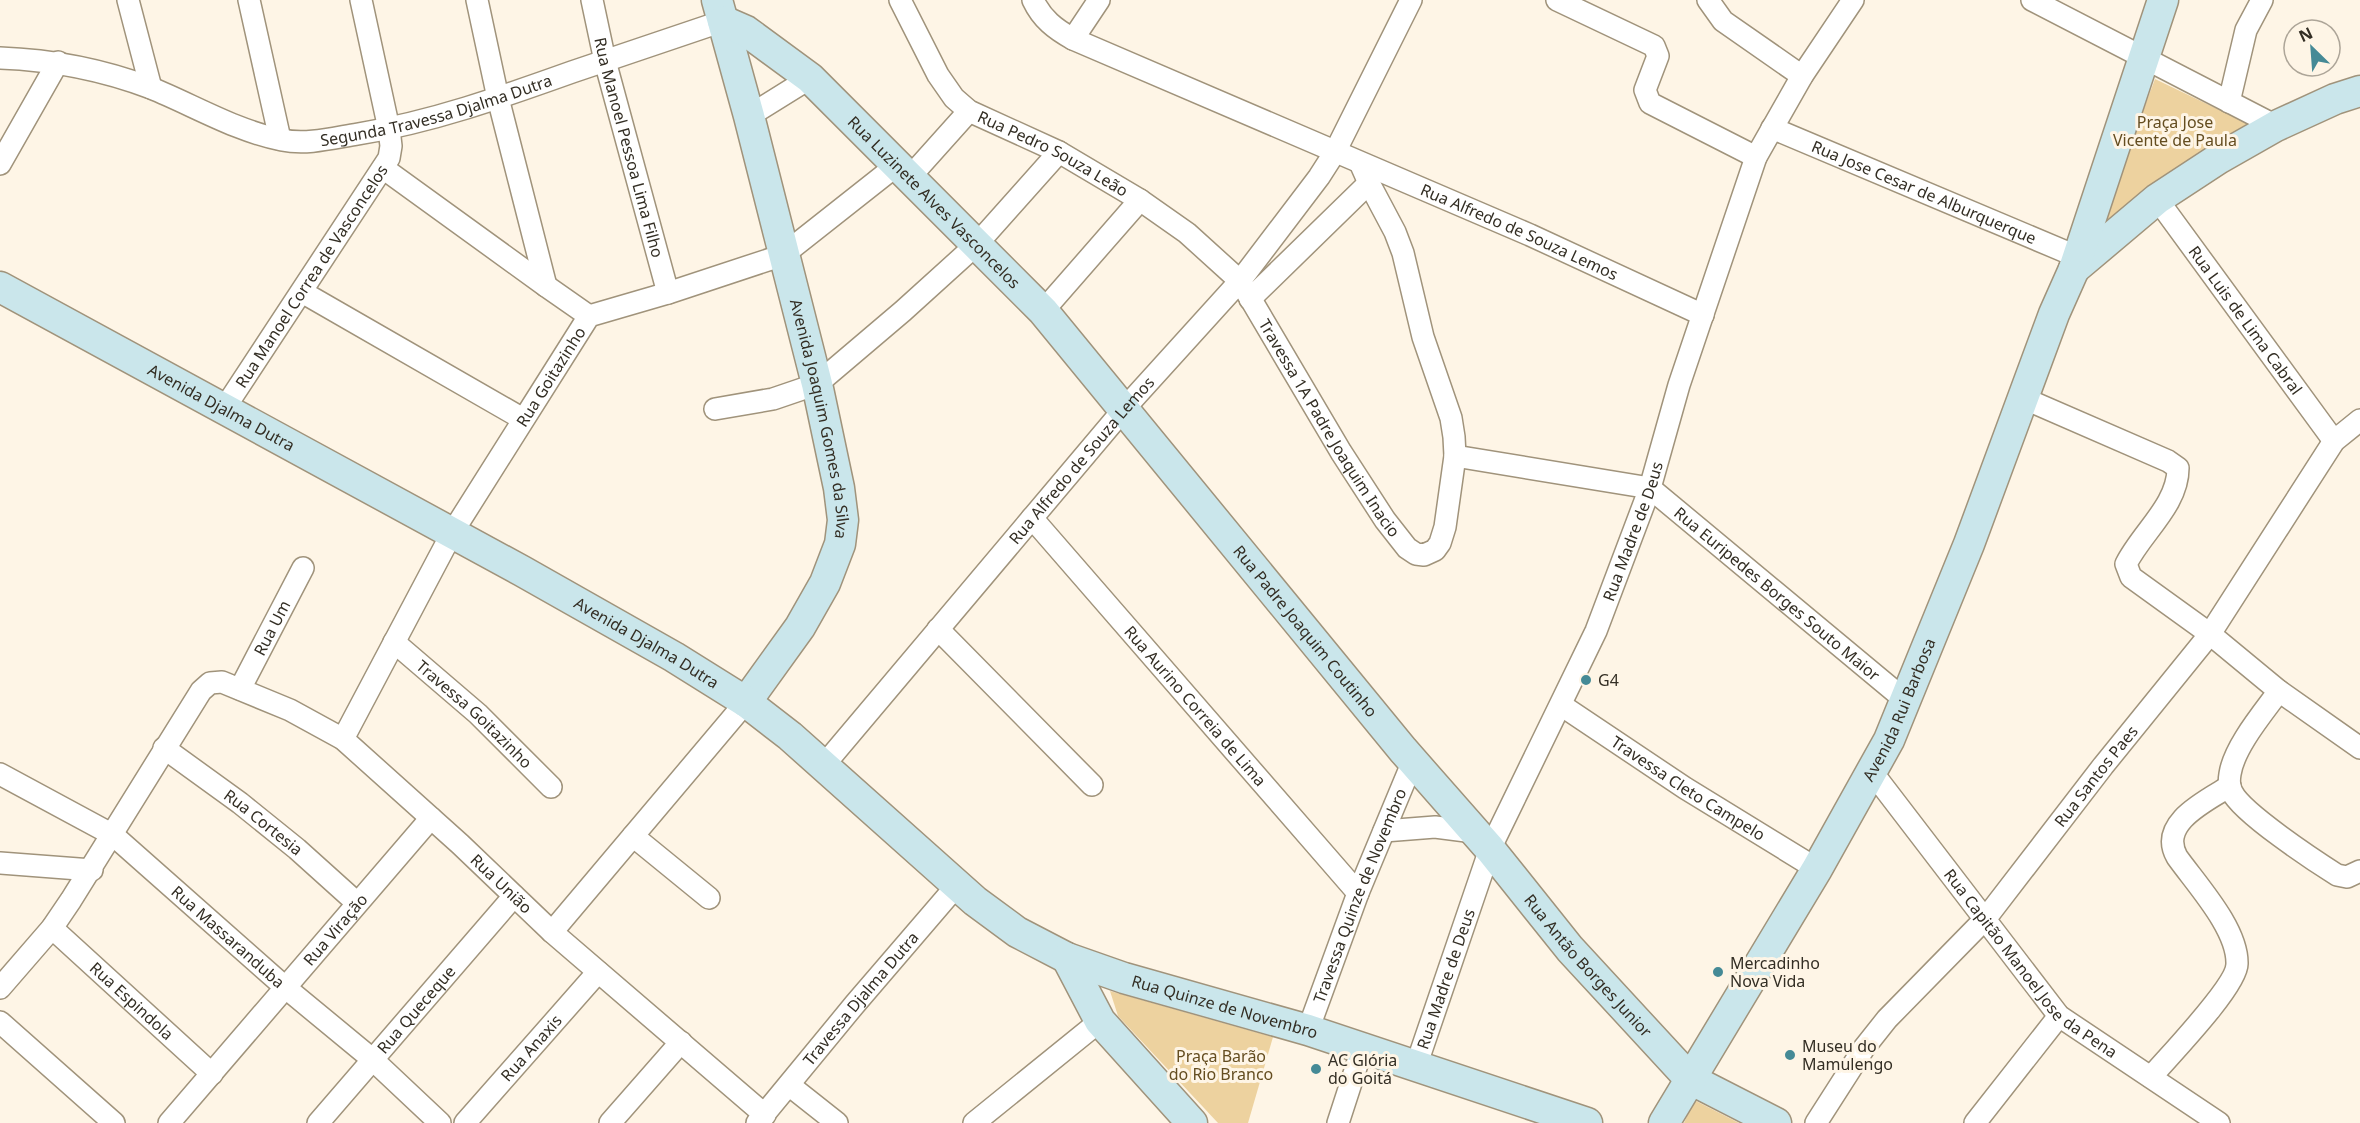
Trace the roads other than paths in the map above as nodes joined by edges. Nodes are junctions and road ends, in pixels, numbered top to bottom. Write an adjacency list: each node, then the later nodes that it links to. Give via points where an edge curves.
1 (128, 0): 24 (street)
2 (249, 0): 33 (street)
3 (361, 0): 32 (street, Rua Manoel Correa de Vasconcelos)
4 (477, 0): 26 (street)
5 (592, 0): 20 (street, Rua Manoel Pessoa Lima Filho)
6 (900, 0): 28 (street, Rua Pedro Souza Leão, via 938,75)
7 (1033, 0): 17 (street, Rua Alfredo de Souza Lemos, via 1056,30)
8 (1099, 0): 17 (street)
9 (1412, 0): 35 (street, Rua Alfredo de Souza Lemos)
10 (1557, 0): 36 (street, via 1654,46 1658,56 1645,90 1650,103)
11 (1708, 0): 22 (street, via 1723,21)
12 (1853, 0): 22 (street, Rua Madre de Deus)
13 (2032, 0): 19 (street)
14 (2163, 0): 19 (street, Avenida Rui Barbosa)
15 (2262, 0): 27 (street, via 2246,30)
16 (719, 5): 20 (street, Segunda Travessa Djalma Dutra); 23 (street, Rua Luzinete Alves Vasconcelos, via 746,31); 29 (street, Avenida Joaquim Gomes da Silva)
17 (1073, 39): 35 (street, Rua Alfredo de Souza Lemos)
18 (0, 58): 21 (street, Segunda Travessa Djalma Dutra)
19 (2143, 58): 27 (street); 45 (street, Avenida Rui Barbosa)
20 (605, 61): 26 (street, Segunda Travessa Djalma Dutra); 50 (street, Rua Manoel Pessoa Lima Filho)
21 (58, 62): 24 (street, Segunda Travessa Djalma Dutra); 37 (street)
22 (1802, 76): 31 (street, Rua Madre de Deus)
23 (810, 78): 29 (street); 39 (street, Rua Luzinete Alves Vasconcelos)
24 (151, 88): 33 (street, Segunda Travessa Djalma Dutra)
25 (2360, 91): 30 (street)
26 (498, 98): 32 (street, Segunda Travessa Djalma Dutra); 46 (street)
27 (2229, 102): 30 (street)
28 (969, 111): 34 (street, Rua Pedro Souza Leão); 39 (street, Rua Goitazinho)
29 (749, 116): 44 (street, Avenida Joaquim Gomes da Silva)
30 (2276, 126): 41 (street)
31 (1772, 128): 36 (street, Rua Madre de Deus); 45 (street, Rua Jose Cesar de Alburquerque)
32 (389, 129): 33 (street, Segunda Travessa Djalma Dutra, via 326,140); 38 (street, Rua Manoel Correa de Vasconcelos, via 390,152)
33 (280, 140)
34 (1059, 152): 42 (street, Rua Pedro Souza Leão); 43 (street)
35 (1335, 152): 40 (street, Rua Alfredo de Souza Lemos); 47 (street, Rua Alfredo de Souza Lemos)
36 (1756, 157): 52 (street, Rua Madre de Deus)
37 (0, 164)
38 (383, 168): 46 (street); 49 (street, Rua Manoel Correa de Vasconcelos)
39 (903, 172): 43 (street, Rua Luzinete Alves Vasconcelos); 44 (street, Rua Goitazinho)
40 (1365, 174): 47 (street); 52 (street, Rua Alfredo de Souza Lemos, via 1530,236); 62 (street, via 1403,253 1424,337 1451,418)
41 (2157, 199): 45 (street); 61 (street, Rua Luis de Lima Cabral)
42 (1140, 200): 47 (street, Rua Pedro Souza Leão, via 1187,233); 51 (street)
43 (977, 244): 51 (street, Rua Luzinete Alves Vasconcelos); 54 (street)
44 (783, 255): 50 (street, Rua Goitazinho); 54 (street, Avenida Joaquim Gomes da Silva)
45 (2076, 263): 55 (street, Avenida Rui Barbosa)
46 (546, 286): 53 (street)
47 (1245, 290): 58 (street, Rua Alfredo de Souza Lemos); 62 (street, Travessa 1A Padre Joaquim Inacio, via 1384,520 1416,554 1431,553 1440,543)
48 (2, 292): 56 (street, Avenida Djalma Dutra)
49 (302, 292): 56 (street, Rua Manoel Correa de Vasconcelos); 59 (street)
50 (668, 293): 53 (street, Rua Goitazinho)
51 (1043, 311): 58 (street, Rua Luzinete Alves Vasconcelos)
52 (1703, 315): 63 (street, Rua Madre de Deus)
53 (589, 316): 59 (street, Rua Goitazinho)
54 (817, 384): 57 (street, via 773,399); 73 (street, Avenida Joaquim Gomes da Silva, via 839,488 843,520 840,544 825,583 800,627)
55 (2023, 399): 68 (street, via 2178,468 2178,479 2166,507 2135,545 2126,564 2131,577); 72 (street, Avenida Rui Barbosa)
56 (224, 409): 65 (street, Avenida Djalma Dutra)
57 (715, 409)
58 (1125, 409): 64 (street, Rua Alfredo de Souza Lemos); 78 (street, Rua Padre Joaquim Coutinho)
59 (524, 420): 65 (street, Rua Goitazinho)
60 (2360, 420): 61 (street, Rua Santos Paes)
61 (2334, 441): 68 (street, Rua Santos Paes)
62 (1455, 456): 63 (street)
63 (1650, 489): 72 (street, Rua Euripedes Borges Souto Maior); 74 (street, Rua Madre de Deus, via 1596,631)
64 (1032, 518): 67 (street, Rua Alfredo de Souza Lemos); 95 (street, Rua Aurino Correia de Lima)
65 (452, 533): 69 (street, Rua Goitazinho); 73 (street, Avenida Djalma Dutra, via 674,657)
66 (303, 568): 70 (street, Rua Um)
67 (938, 629): 79 (street, Rua Alfredo de Souza Lemos); 82 (street)
68 (2210, 634): 71 (street); 99 (street, Rua Santos Paes)
69 (394, 642): 75 (street, Rua Goitazinho); 84 (street, Travessa Goitazinho, via 478,714)
70 (231, 685): 75 (street, Rua União, via 290,710); 76 (street, via 210,683 201,691)
71 (2279, 691): 77 (street); 83 (street, via 2234,760)
72 (1905, 700): 80 (street, Avenida Rui Barbosa)
73 (746, 702): 79 (street, Avenida Djalma Dutra); 88 (street, Avenida Joaquim Gomes da Silva)
74 (1561, 705): 89 (street, Rua Madre de Deus); 91 (street, Travessa Cleto Campelo)
75 (343, 739): 85 (street, Rua União)
76 (164, 748): 87 (street); 98 (street, Rua Cortesia, via 240,802)
77 (2360, 748)
78 (1413, 761): 86 (street, Travessa Quinze de Novembro); 89 (street, Rua Padre Joaquim Coutinho)
79 (824, 765): 94 (street, Avenida Djalma Dutra)
80 (1872, 772): 91 (street, Avenida Rui Barbosa); 99 (street, Rua Capitão Manoel Jose da Pena)
81 (0, 774): 87 (street, Rua Massaranduba)
82 (1092, 785)
83 (2230, 786): 93 (street, via 2250,813 2319,864 2343,877); 115 (street, via 2183,819 2172,839 2177,857 2226,926 2238,966 2222,994)
84 (551, 787)
85 (431, 818): 96 (street, Rua União); 98 (street, Rua Viração)
86 (1384, 831): 89 (street, via 1434,827); 95 (street, Travessa Quinze de Novembro)
87 (113, 835): 92 (street); 105 (street, Rua Massaranduba)
88 (633, 836): 97 (street); 101 (street, Avenida Joaquim Gomes da Silva)
89 (1482, 840): 113 (street, Rua Madre de Deus); 116 (street, Rua Antão Borges Junior, via 1570,949)
90 (0, 863): 92 (street)
91 (1817, 869): 116 (street, Avenida Rui Barbosa)
92 (92, 870): 100 (street)
93 (2360, 872)
94 (958, 884): 102 (street, Avenida Djalma Dutra, via 998,920); 117 (street, Travessa Djalma Dutra)
95 (1358, 893): 109 (street, Travessa Quinze de Novembro)
96 (514, 896): 101 (street, Rua União); 112 (street, Rua Queceque)
97 (709, 898)
98 (357, 903): 105 (street, Rua Viração)
99 (1986, 918): 106 (street, Rua Capitão Manoel Jose da Pena); 132 (street, Rua Santos Paes, via 1887,1019)
100 (52, 928): 104 (street); 114 (street, Rua Espindola)
101 (552, 932): 103 (street, Rua União)
102 (1067, 958): 107 (street); 109 (street, Rua Quinze de Novembro)
103 (598, 972): 110 (street, Rua União); 123 (street, Rua Anaxis)
104 (0, 988)
105 (286, 988): 112 (street, Rua Massaranduba); 114 (street, Rua Viração)
106 (2060, 1016): 115 (street, Rua Capitão Manoel Jose da Pena); 133 (street)
107 (1100, 1021): 126 (street); 127 (street)
108 (0, 1022): 119 (street)
109 (1308, 1030): 111 (street, Rua Quinze de Novembro)
110 (681, 1042): 118 (street, Rua União); 124 (street)
111 (1362, 1050): 113 (street, Rua Quinze de Novembro); 128 (street)
112 (372, 1059): 121 (street, Rua Queceque); 122 (street, Rua Massaranduba)
113 (1416, 1066): 129 (street, Rua Quinze de Novembro)
114 (212, 1074): 120 (street, Rua Viração)
115 (2151, 1077): 134 (street, Rua Capitão Manoel Jose da Pena)
116 (1690, 1079): 130 (street, Avenida Rui Barbosa); 131 (street)
117 (789, 1085): 118 (street, Travessa Djalma Dutra); 125 (street)
118 (761, 1119)
119 (114, 1123)
120 (169, 1123)
121 (318, 1123)
122 (440, 1123)
123 (465, 1123)
124 (610, 1123)
125 (837, 1123)
126 (974, 1123)
127 (1192, 1123)
128 (1338, 1123)
129 (1587, 1123)
130 (1664, 1123)
131 (1776, 1123)
132 (1816, 1123)
133 (1975, 1123)
134 (2219, 1123)

